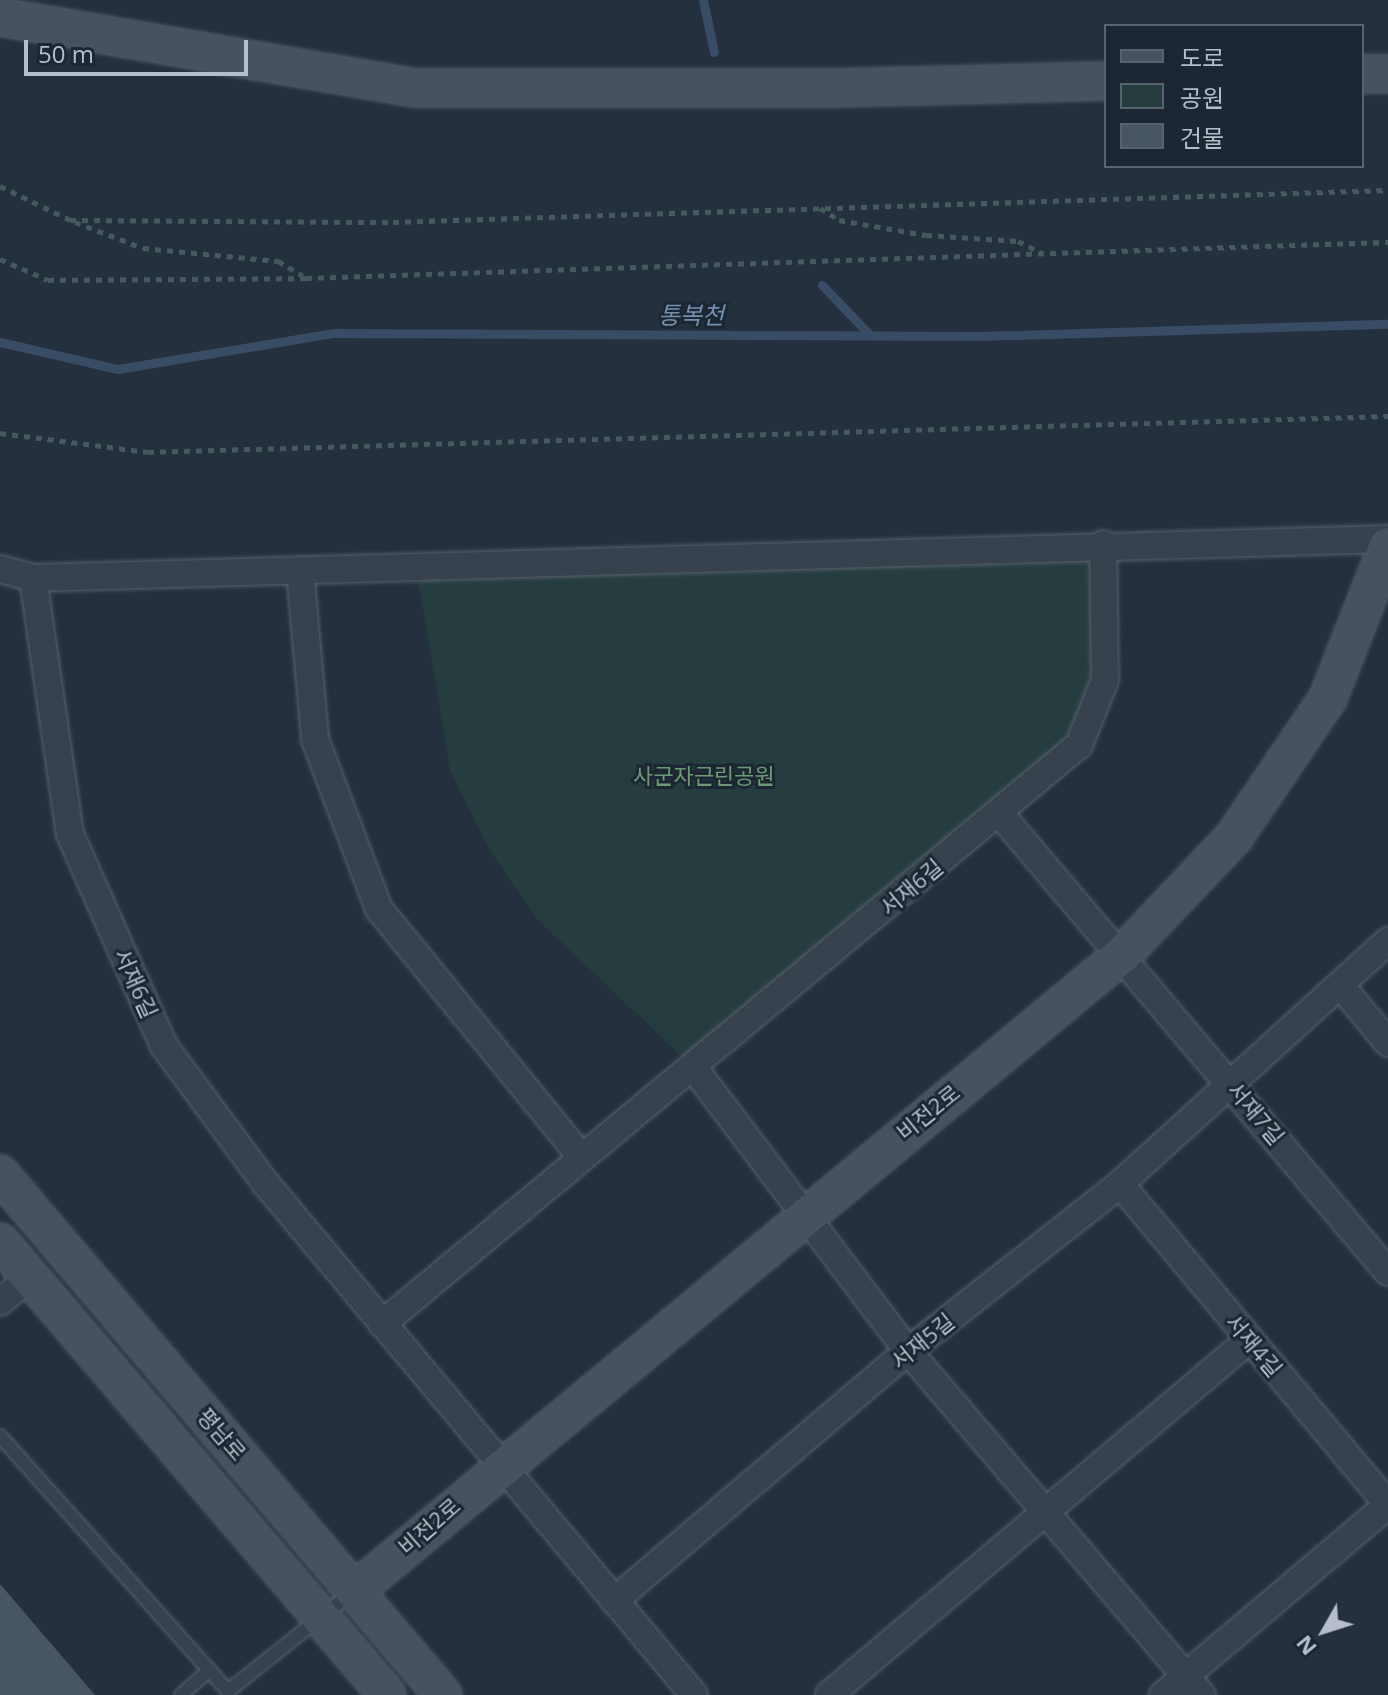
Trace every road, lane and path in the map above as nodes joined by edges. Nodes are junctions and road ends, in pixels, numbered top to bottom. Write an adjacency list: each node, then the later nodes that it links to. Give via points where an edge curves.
1 (0, 17): 4 (street, via 414,88 835,88)
2 (1364, 74): 3 (street)
3 (1388, 74)
4 (1104, 81)
5 (0, 186): 8 (path)
6 (1388, 190): 7 (path)
7 (819, 207): 8 (path, via 393,222); 10 (path, via 839,220 926,235 1018,241)
8 (70, 220): 12 (path, via 143,248 278,261)
9 (1388, 242): 10 (path)
10 (1042, 253): 12 (path)
11 (0, 259): 12 (path, via 48,280)
12 (306, 278)
13 (1388, 416): 14 (path, via 148,452)
14 (0, 433)
15 (1388, 539): 16 (street)
16 (1103, 544): 19 (street); 21 (street, 서재6길, via 1105,680 1079,745)
17 (1388, 546): 23 (street, 비전2로, via 1328,698 1234,837)
18 (0, 569): 20 (street)
19 (300, 570): 20 (street); 28 (street, via 315,739 379,909)
20 (33, 578): 36 (street, 서재6길, via 70,834 164,1046 267,1185)
21 (1000, 814): 23 (street, 서재7길); 26 (street, 서재6길)
22 (1388, 941): 24 (street, 서재5길)
23 (1123, 954): 27 (street, 서재7길); 31 (street, 비전2로)
24 (1341, 986): 25 (street); 27 (street, 서재5길)
25 (1388, 1043)
26 (693, 1067): 28 (street, 서재6길); 31 (street)
27 (1232, 1084): 30 (street, 서재5길); 33 (street, 서재7길)
28 (581, 1157): 36 (street, 서재6길)
29 (0, 1174): 43 (street, 평남로)
30 (1120, 1184): 37 (street, 서재4길); 38 (street, 서재5길)
31 (802, 1215): 38 (street); 40 (street, 비전2로)
32 (0, 1242): 34 (street)
33 (1388, 1272)
34 (29, 1278): 35 (street); 45 (street)
35 (0, 1302)
36 (382, 1324): 40 (street, 서재6길)
37 (1250, 1339): 41 (street, 서재4길); 42 (street)
38 (908, 1351): 42 (street); 44 (street, 서재5길)
39 (0, 1436): 46 (lane)
40 (499, 1466): 43 (street, 비전2로); 44 (street)
41 (1388, 1505): 47 (street)
42 (1045, 1508): 47 (street); 53 (street)
43 (357, 1589): 45 (lane); 51 (street, 평남로)
44 (614, 1601): 52 (street)
45 (322, 1617): 48 (lane); 50 (street)
46 (210, 1670): 48 (lane); 49 (lane)
47 (1194, 1685): 54 (street)
48 (230, 1693)
49 (181, 1695)
50 (387, 1695)
51 (443, 1695)
52 (694, 1695)
53 (829, 1695)
54 (1163, 1695)

